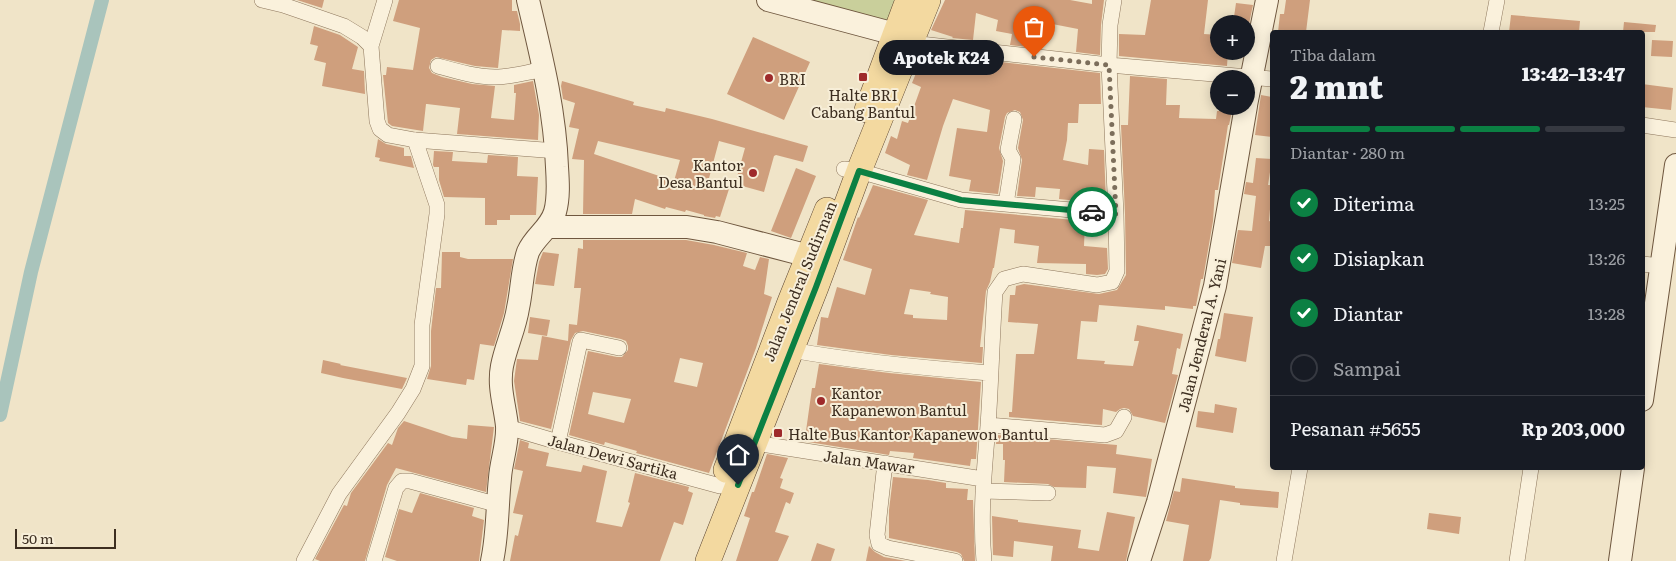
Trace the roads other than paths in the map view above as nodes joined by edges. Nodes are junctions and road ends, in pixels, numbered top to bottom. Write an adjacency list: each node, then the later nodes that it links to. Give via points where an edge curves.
1 (262, 0): 10 (street)
2 (384, 0): 13 (street)
3 (528, 0): 16 (street)
4 (768, 0): 12 (street)
5 (908, 0): 12 (main road, Jalan Jendral Sudirman)
6 (928, 0): 12 (main road, Jalan Jendral Sudirman)
7 (1114, 0): 14 (street)
8 (1266, 0): 17 (street, Jalan Jenderal A. Yani)
9 (1497, 0): 11 (street)
10 (284, 3): 13 (street, via 351,28)
11 (1492, 30)
12 (903, 39): 14 (street); 26 (main road, Jalan Jendral Sudirman)
13 (371, 46): 23 (street, via 380,129 388,135)
14 (1109, 65): 17 (street); 28 (street)
15 (438, 66): 16 (street, via 493,77)
16 (545, 69): 24 (street)
17 (1262, 78): 18 (street, Jalan Jenderal A. Yani)
18 (1255, 90)
19 (1244, 115): 56 (street, Jalan Jenderal A. Yani, via 1215,286)
20 (1014, 119): 27 (street, via 1008,150 1012,159)
21 (1645, 125): 22 (street)
22 (1676, 130)
23 (414, 140): 24 (street); 50 (street, via 437,214 422,325 422,366 398,413 339,494)
24 (557, 151): 29 (street, via 556,206)
25 (1676, 165): 31 (street)
26 (852, 170): 27 (street, via 961,200); 30 (main road, Jalan Jendral Sudirman); 33 (main road, Jalan Jendral Sudirman)
27 (1006, 204): 28 (street)
28 (1116, 214): 35 (street, via 1116,271 1112,282 1097,285 1023,274 1004,278 997,286)
29 (549, 227): 30 (street, via 687,227); 38 (street, via 534,241 528,254 518,309 502,367 501,395)
30 (809, 256): 47 (main road, Jalan Jendral Sudirman)
31 (1652, 265): 34 (street)
32 (620, 348): 39 (street, via 581,340)
33 (791, 350): 35 (street, via 822,357); 40 (main road, Jalan Jendral Sudirman)
34 (1645, 361)
35 (990, 373): 37 (street)
36 (1124, 417): 37 (street, via 1116,431 1105,435)
37 (988, 425): 45 (street)
38 (507, 427): 39 (street, Jalan Dewi Sartika); 48 (street)
39 (558, 442): 47 (street, Jalan Dewi Sartika)
40 (755, 443): 41 (street, Jalan Mawar); 47 (main road, Jalan Jendral Sudirman)
41 (885, 463): 45 (street, Jalan Mawar); 54 (street, via 877,535 879,544)
42 (1300, 470): 57 (street)
43 (1531, 470): 58 (street)
44 (1633, 470): 59 (street)
45 (983, 485): 46 (street, Jalan Mawar); 55 (street)
46 (1048, 493)
47 (720, 501): 52 (main road, Jalan Jendral Sudirman); 53 (main road, Jalan Jendral Sudirman)
48 (499, 505): 49 (street, via 402,481 396,488); 51 (street)
49 (376, 560)
50 (304, 561)
51 (492, 561)
52 (690, 561)
53 (708, 561)
54 (956, 561)
55 (984, 561)
56 (1140, 561)
57 (1284, 561)
58 (1517, 561)
59 (1620, 561)

